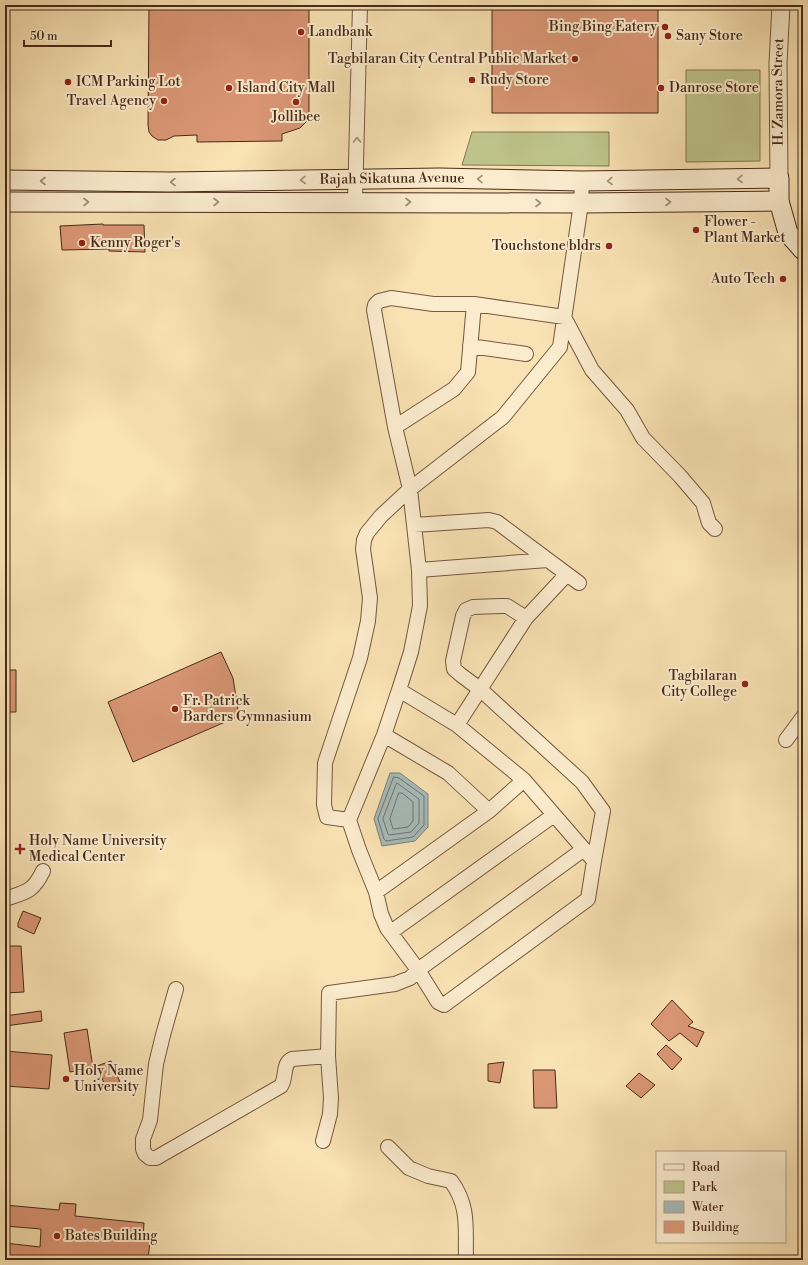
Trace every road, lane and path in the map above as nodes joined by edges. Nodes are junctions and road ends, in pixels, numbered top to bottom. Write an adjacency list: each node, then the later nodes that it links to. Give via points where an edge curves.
1 (360, 5): 4 (street, one-way to 1)
2 (781, 5): 3 (street, H. Zamora Street, via 778,63)
3 (779, 178): 7 (main road, Rajah Sikatuna Avenue, one-way to 7); 8 (main road)
4 (356, 179): 5 (main road, Rajah Sikatuna Avenue, one-way to 5, via 169,182); 6 (main road, Rajah Sikatuna Avenue); 10 (street)
5 (5, 180)
6 (386, 180): 7 (main road, Rajah Sikatuna Avenue, one-way to 6, via 439,178); 11 (main road)
7 (582, 181): 12 (street)
8 (779, 201): 12 (main road, one-way to 8); 13 (main road, via 788,233)
9 (5, 202): 10 (main road, one-way to 10)
10 (355, 202): 11 (main road)
11 (385, 202): 12 (main road, one-way to 12)
12 (581, 203): 15 (street)
13 (803, 250)
14 (474, 304): 15 (street); 16 (street); 18 (street, via 433,304 391,298 375,304)
15 (564, 317): 19 (street, via 560,347 503,417); 21 (street, via 592,370 627,410 643,438 703,503 709,523)
16 (470, 346): 17 (street); 18 (street, via 468,372 454,389)
17 (526, 354)
18 (395, 426): 19 (street)
19 (410, 489): 20 (street); 36 (street, via 381,516 364,540 370,598 368,622 360,658 325,763 324,805 327,817)
20 (414, 525): 22 (street, via 489,520 497,522); 23 (street)
21 (715, 529)
22 (548, 560): 23 (street); 24 (street)
23 (419, 570): 27 (street, via 420,606 411,652)
24 (567, 574): 25 (street); 26 (street)
25 (579, 583)
26 (526, 618): 28 (street); 28 (street, via 507,606 473,607 466,610 453,660 454,669)
27 (399, 690): 30 (street); 31 (street)
28 (481, 690): 30 (street); 38 (street, via 582,782 603,811)
29 (803, 717): 32 (street)
30 (457, 726): 33 (street)
31 (384, 735): 34 (street, via 448,773); 36 (street)
32 (786, 740)
33 (524, 780): 34 (street); 35 (street)
34 (489, 811): 40 (street)
35 (554, 815): 37 (street); 42 (street)
36 (349, 820): 40 (street)
37 (584, 849): 38 (street); 43 (street)
38 (594, 861): 43 (street, via 588,899 444,1005 438,1002)
39 (43, 871): 41 (street, via 33,887)
40 (376, 892): 42 (street, via 381,914)
41 (5, 899)
42 (391, 932): 43 (street)
43 (418, 970): 45 (street, via 410,978 395,984 329,993)
44 (176, 989): 45 (street, via 156,1064 150,1120 143,1139 143,1149 150,1158 156,1158 281,1086 288,1061)
45 (328, 1056): 46 (street, via 331,1098)
46 (323, 1141)
47 (388, 1147): 48 (street, via 409,1168 428,1176 451,1181 459,1192 465,1211)
48 (466, 1260)

